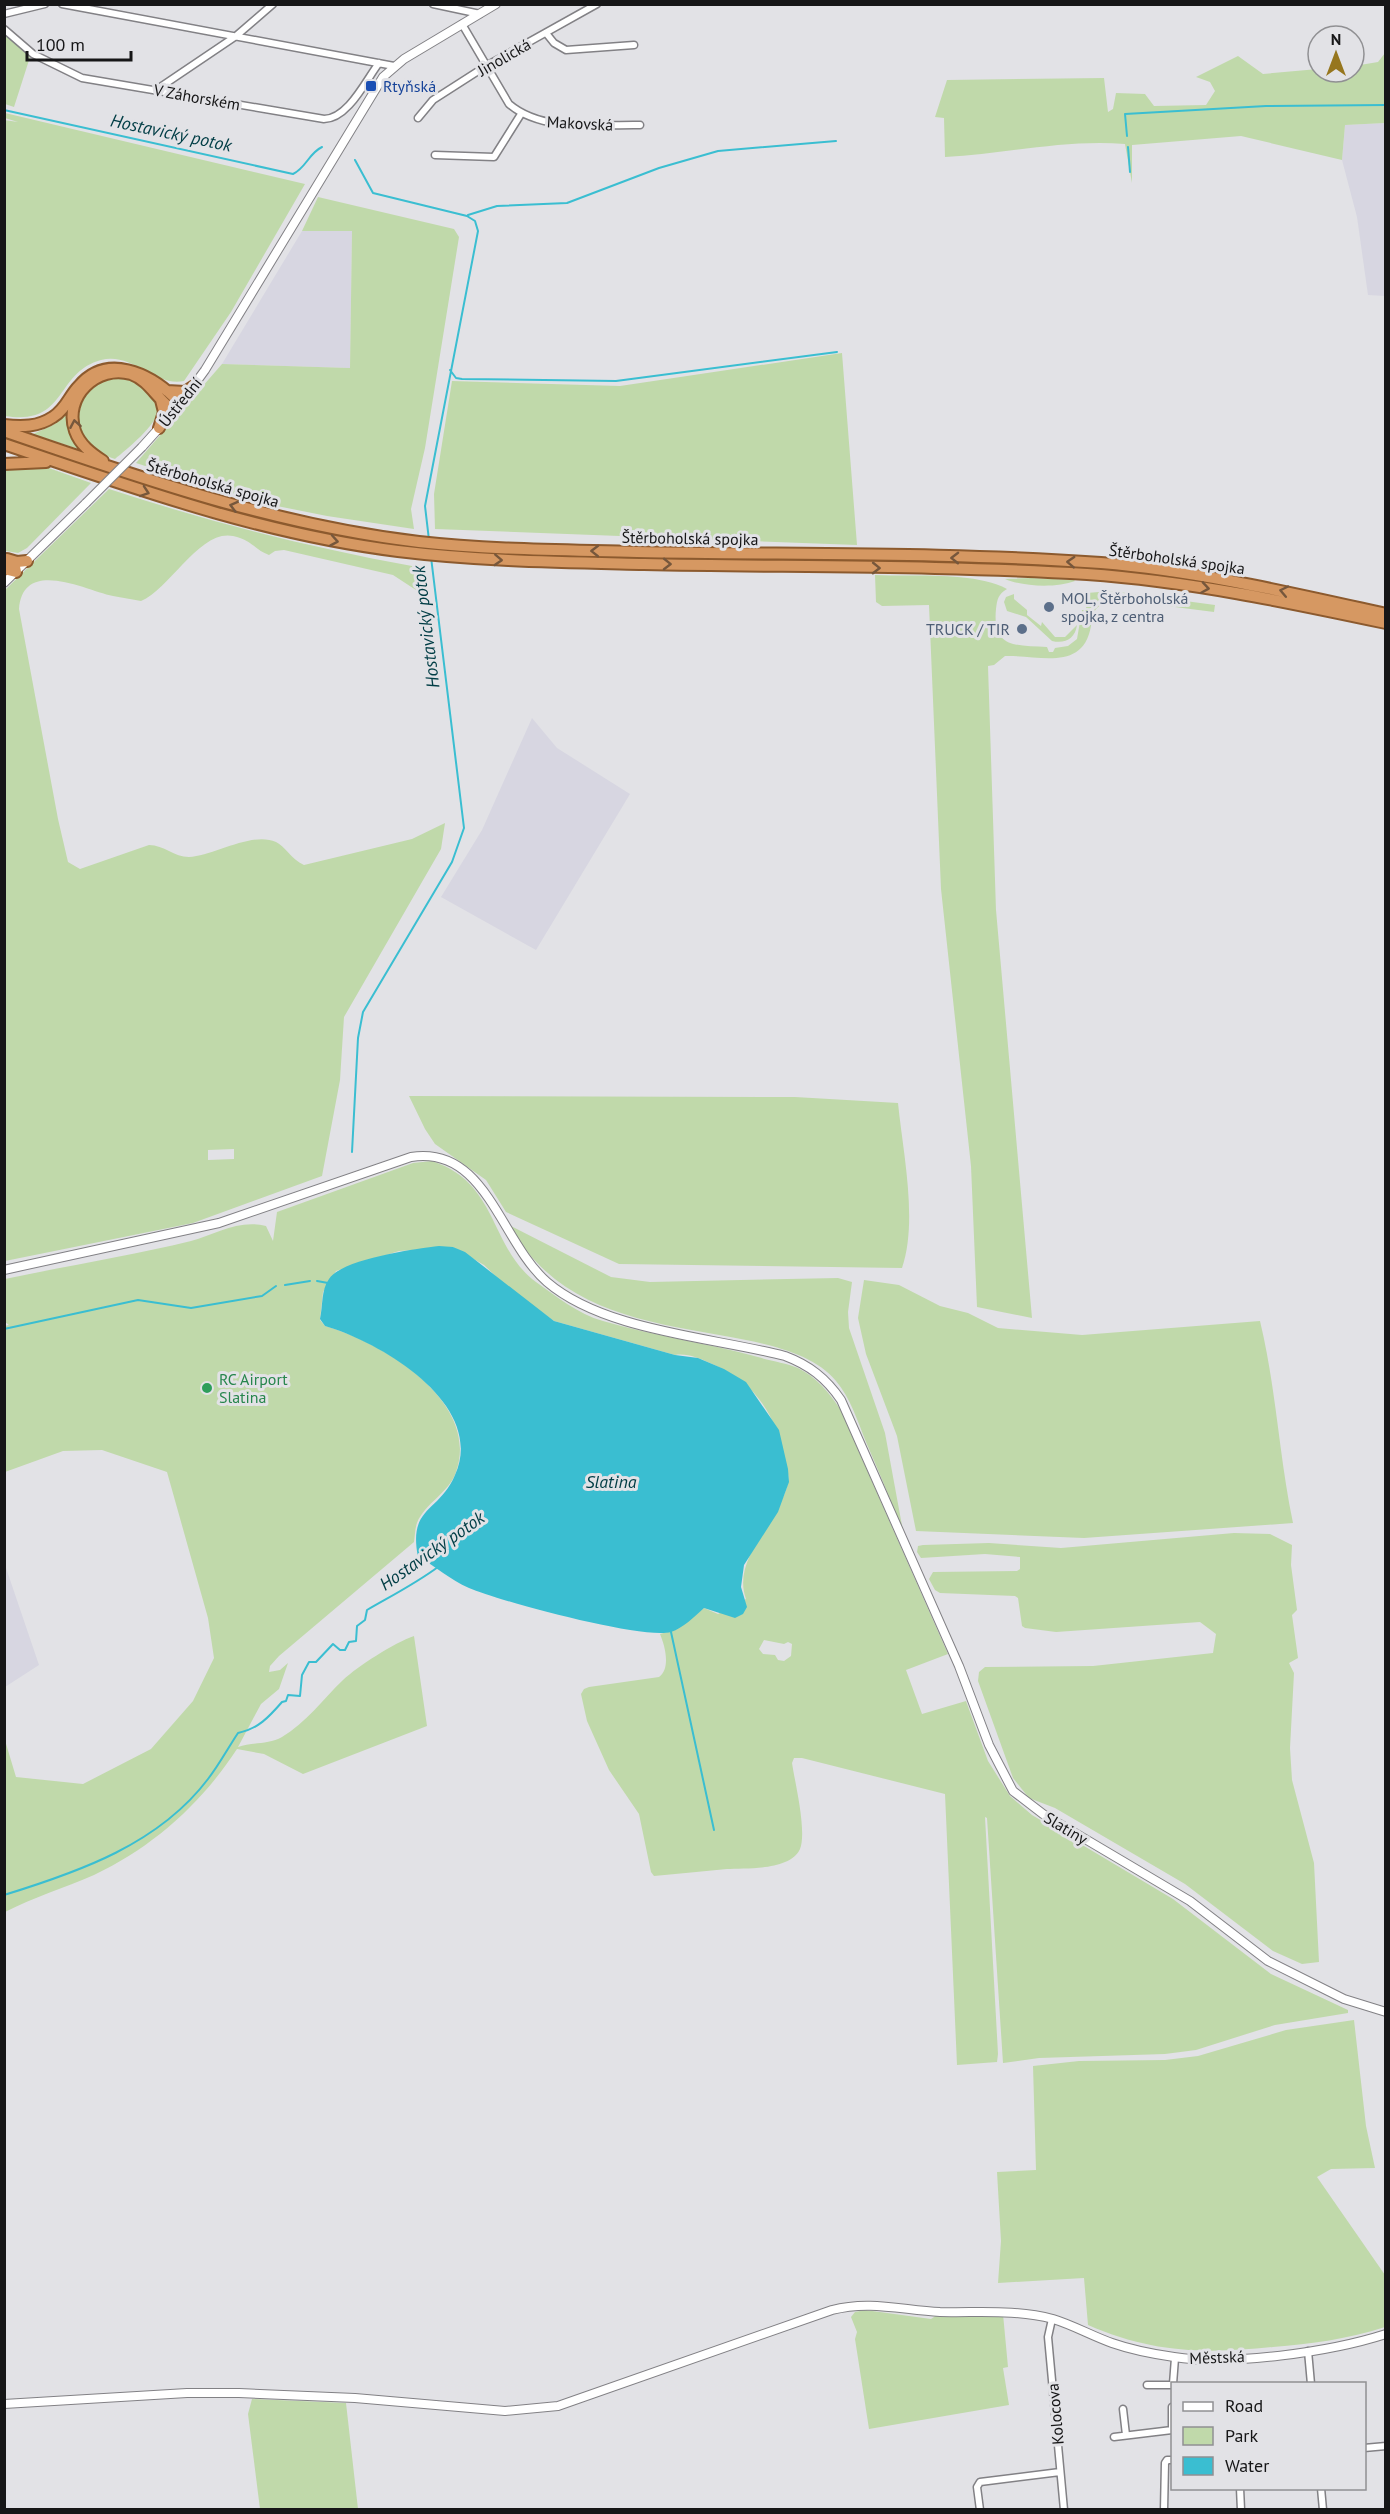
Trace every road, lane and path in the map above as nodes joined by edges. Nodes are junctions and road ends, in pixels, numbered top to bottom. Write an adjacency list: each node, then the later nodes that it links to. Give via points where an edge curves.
1 (45, 4): 8 (street)
2 (63, 4): 13 (street)
3 (273, 4): 13 (street)
4 (433, 4): 7 (street)
5 (496, 4): 9 (street)
6 (597, 4): 12 (street, Jinolická)
7 (446, 6): 9 (street)
8 (4, 14)
9 (480, 14): 10 (street)
10 (462, 24): 16 (street); 17 (street)
11 (4, 29): 18 (street, V Záhorském, via 33,54 70,73)
12 (546, 33): 14 (street, via 559,48 566,50); 17 (street, Jinolická)
13 (236, 36): 15 (street); 18 (street)
14 (634, 45)
15 (379, 63): 16 (street); 18 (street, V Záhorském, via 344,110 331,119)
16 (394, 66): 23 (street, Ústřední, via 369,98)
17 (486, 66): 19 (street, via 509,104); 20 (street, Jinolická, via 433,100)
18 (156, 90)
19 (521, 114): 21 (street, Makovská, via 555,123); 22 (street, via 494,156)
20 (418, 118)
21 (640, 125)
22 (435, 155)
23 (194, 386): 24 (highway); 25 (street, Ústřední)
24 (164, 395): 25 (highway, via 169,407); 26 (highway, via 136,371 107,369 86,379 63,410 48,420 27,427); 27 (highway); 32 (highway, one-way to 24, via 82,444 73,423 76,399 91,381 117,373 141,380)
25 (178, 407): 27 (street, Ústřední)
26 (4, 426)
27 (159, 428): 33 (street, Ústřední, bridge)
28 (4, 431): 32 (highway, Štěrboholská spojka)
29 (4, 444): 31 (highway, Štěrboholská spojka)
30 (4, 464): 31 (highway, via 38,461)
31 (70, 466): 37 (highway, Štěrboholská spojka, one-way to 37, via 263,526 338,542 440,556 1107,576 1223,591)
32 (130, 474): 36 (highway, Štěrboholská spojka, one-way to 32, via 1216,577 1095,563 540,550 417,541 271,516)
33 (27, 561): 34 (highway)
34 (8, 564): 35 (street)
35 (4, 583)
36 (1386, 614)
37 (1386, 623)
38 (4, 1270): 39 (street, Slatiny, via 219,1223 411,1157 440,1157 477,1182 518,1251 547,1282 577,1303 616,1318 785,1356 821,1376 841,1400 959,1666 989,1745 1013,1791 1043,1814 1190,1901 1260,1956 1344,1999)
39 (1386, 2012)
40 (1052, 2319): 43 (street, Městská, via 1113,2343); 48 (street, Městská, via 1008,2311 939,2312 877,2304 846,2307 558,2406 505,2411 239,2393); 56 (street, Kolocova, via 1048,2337)
41 (1386, 2334): 42 (street, Městská)
42 (1308, 2351): 43 (street, Městská, via 1227,2359); 45 (street)
43 (1175, 2358): 44 (street)
44 (1173, 2382)
45 (1311, 2382)
46 (1171, 2384): 47 (street)
47 (1147, 2385)
48 (4, 2404)
49 (1123, 2409): 51 (street)
50 (1171, 2430): 51 (street)
51 (1126, 2435): 52 (street)
52 (1114, 2437)
53 (1386, 2446): 54 (street)
54 (1366, 2448)
55 (1170, 2460): 61 (street)
56 (1060, 2472): 59 (street, via 980,2482); 60 (street, Kolocova)
57 (1240, 2490): 62 (street)
58 (1321, 2490): 63 (street)
59 (980, 2510)
60 (1064, 2510)
61 (1164, 2510)
62 (1241, 2510)
63 (1323, 2510)

